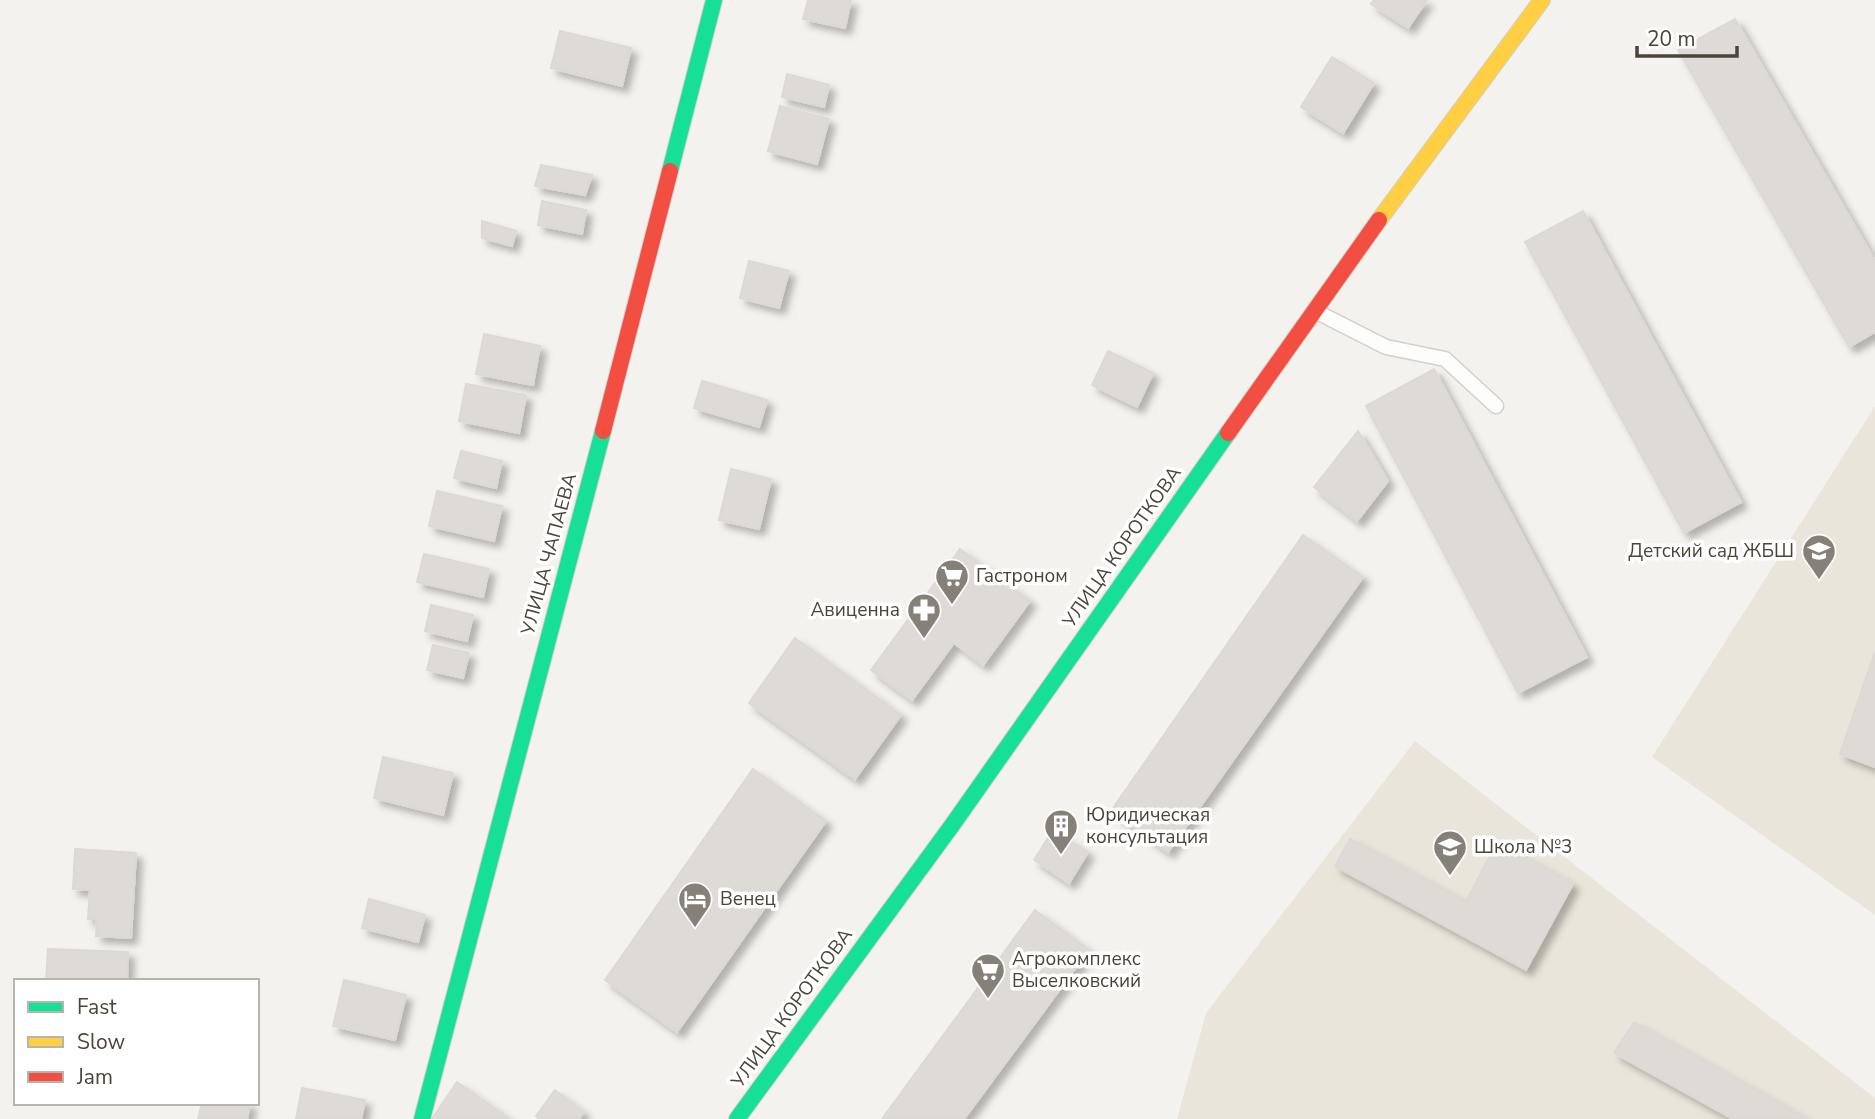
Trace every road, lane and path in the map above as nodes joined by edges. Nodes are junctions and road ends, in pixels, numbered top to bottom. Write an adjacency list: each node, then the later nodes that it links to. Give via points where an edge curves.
1 (713, 0): 5 (street, УЛИЦА ЧАПАЕВА)
2 (1542, 0): 3 (street, УЛИЦА КОРОТКОВА)
3 (1313, 311): 4 (lane, via 1386,347 1445,359); 6 (street, УЛИЦА КОРОТКОВА, via 953,824)
4 (1496, 405)
5 (422, 1119)
6 (737, 1119)

